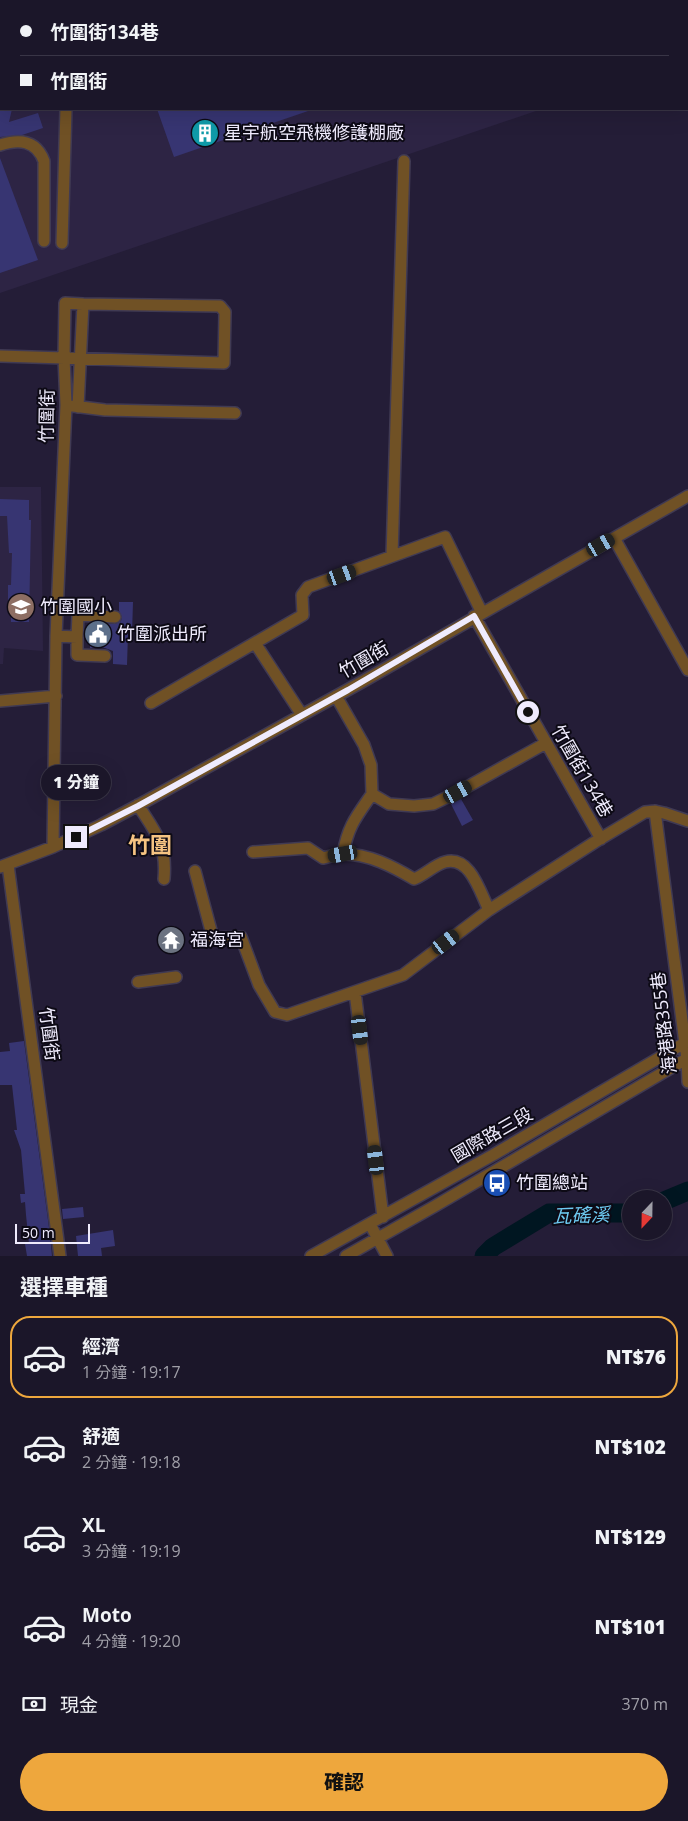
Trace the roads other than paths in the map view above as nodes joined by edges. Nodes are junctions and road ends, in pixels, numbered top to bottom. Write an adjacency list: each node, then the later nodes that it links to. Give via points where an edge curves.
1 (66, 110): 5 (street)
2 (0, 145): 4 (street, via 26,142 35,146 44,160)
3 (404, 161): 15 (street)
4 (44, 241)
5 (62, 243)
6 (83, 304): 8 (street, 竹圍街, via 65,303); 9 (street); 9 (street, via 220,306 225,312 224,363)
7 (0, 356): 8 (street)
8 (64, 357): 9 (street); 10 (street, 竹圍街)
9 (81, 357): 11 (street)
10 (66, 405): 11 (street); 18 (street, 竹圍街)
11 (78, 407): 12 (street)
12 (235, 413)
13 (688, 496): 14 (street, 竹圍街)
14 (614, 538): 16 (street, 竹圍街); 22 (street)
15 (392, 556): 16 (street, 竹圍街134巷, via 445,537); 20 (street, via 308,587 302,595 303,615)
16 (478, 615): 24 (street, 竹圍街); 28 (street, 竹圍街134巷)
17 (115, 617): 19 (street, via 78,615)
18 (56, 636): 19 (street); 23 (street, 竹圍街)
19 (77, 637): 21 (street, via 77,655)
20 (255, 643): 26 (street); 27 (street)
21 (105, 656)
22 (688, 670)
23 (56, 696): 25 (street); 34 (street, 竹圍街)
24 (336, 696): 27 (street, 竹圍街); 29 (street, via 364,745 371,765)
25 (0, 701)
26 (152, 702)
27 (302, 715): 30 (street, 竹圍街)
28 (546, 743): 29 (street, via 433,804 389,804); 33 (street, 竹圍街134巷)
29 (372, 794): 36 (street, via 354,819)
30 (138, 806): 34 (street, 竹圍街); 39 (street, via 162,844 166,862)
31 (655, 811): 32 (street); 33 (street, via 645,812); 44 (street, 海港路355巷)
32 (688, 820)
33 (601, 839): 40 (street)
34 (53, 847): 37 (street, 竹圍街)
35 (253, 852): 36 (street, via 308,848 323,858)
36 (343, 854): 40 (street, via 388,864 414,879 444,862 458,861 471,875)
37 (4, 866): 52 (street, 竹圍街)
38 (195, 871): 43 (street, via 213,938 241,937 259,985 275,1012 287,1015)
39 (164, 879)
40 (489, 910): 43 (street, via 403,975)
41 (176, 977): 42 (street)
42 (138, 982)
43 (355, 992): 47 (street)
44 (686, 1042): 45 (street, 海港路355巷); 47 (street, 國際路三段)
45 (688, 1058): 46 (street, 海港路355巷); 50 (street, 國際路三段)
46 (688, 1082)
47 (383, 1217): 48 (street, 國際路三段)
48 (370, 1224): 49 (street, 國際路三段); 50 (street)
49 (346, 1238): 51 (street); 53 (street, 國際路三段)
50 (378, 1238): 51 (street, 國際路三段); 54 (street)
51 (353, 1254)
52 (60, 1256)
53 (311, 1256)
54 (386, 1256)

